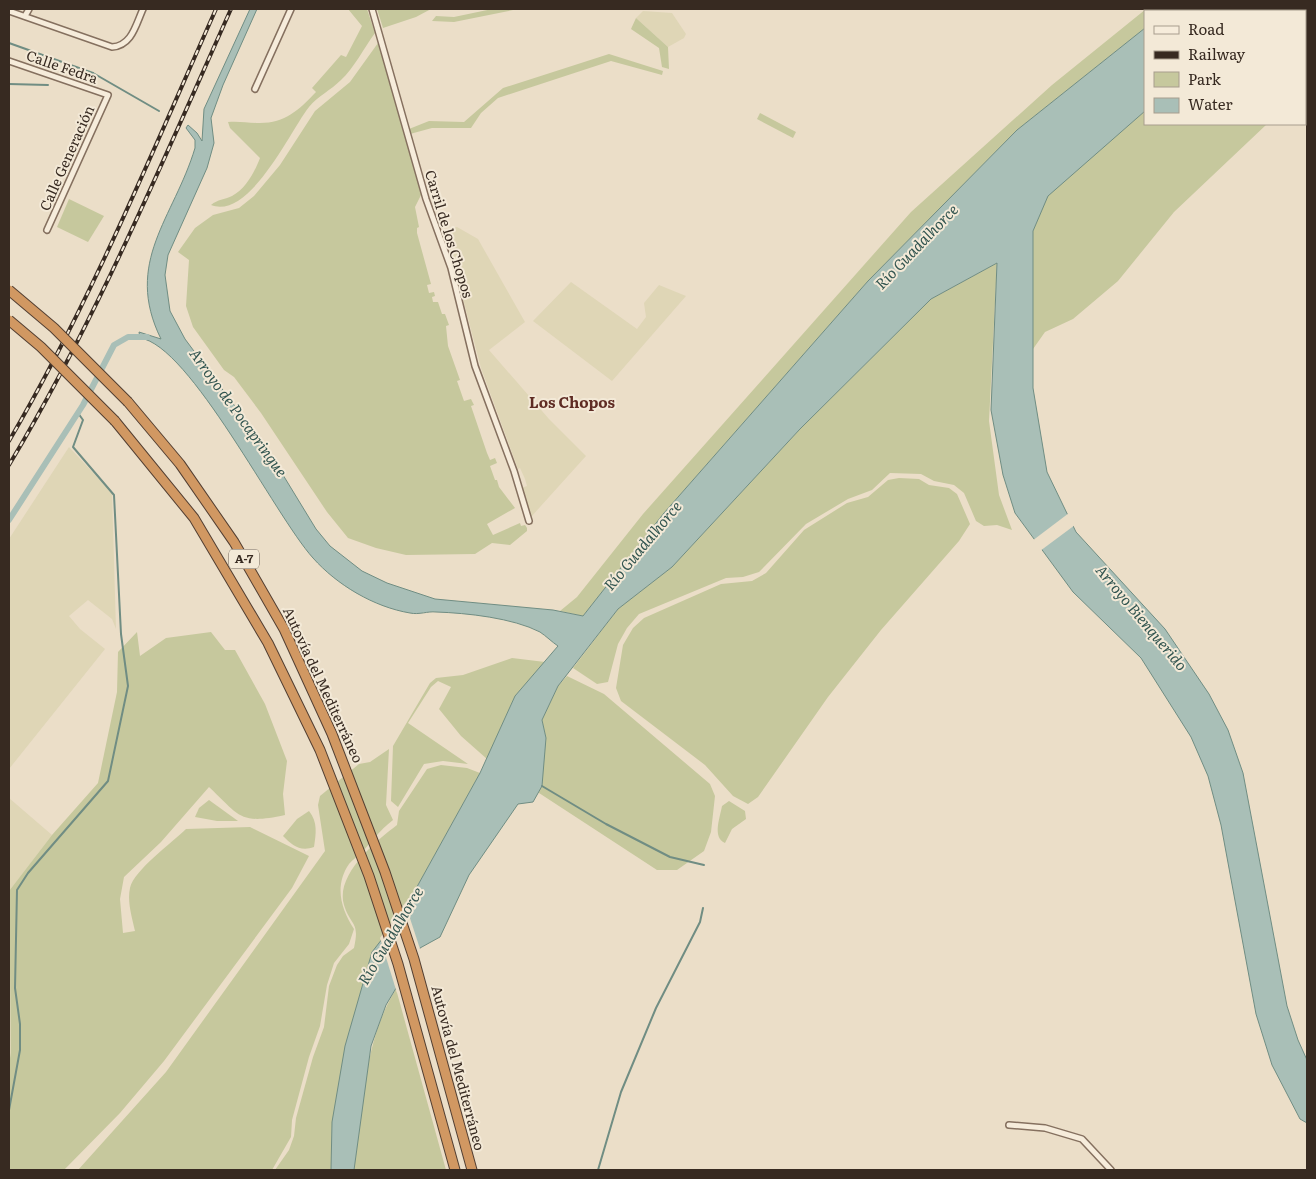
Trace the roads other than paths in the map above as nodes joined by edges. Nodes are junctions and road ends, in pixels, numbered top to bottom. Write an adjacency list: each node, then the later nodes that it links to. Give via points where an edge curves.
1 (28, 9): 6 (street)
2 (143, 9): 6 (street, via 130,39 121,46 112,46)
3 (291, 9): 8 (street)
4 (372, 9): 13 (street, Carril de los Chopos, via 426,199 451,268 475,366 514,471)
5 (9, 11): 6 (street)
6 (25, 16)
7 (9, 61): 9 (street, Calle Fedra)
8 (255, 89)
9 (108, 95): 10 (street, Calle Generación)
10 (47, 230)
11 (9, 290): 16 (highway, Autovía del Mediterráneo / A-7, bridge, via 54,328 128,402 180,464 234,542 284,629 332,734 382,863 414,959)
12 (9, 320): 15 (highway, A-7, bridge, via 41,347 115,421 194,518 268,643 320,750 369,876 395,955)
13 (528, 520)
14 (1009, 1124): 17 (street, via 1044,1128 1082,1139)
15 (455, 1170)
16 (472, 1170)
17 (1111, 1170)

